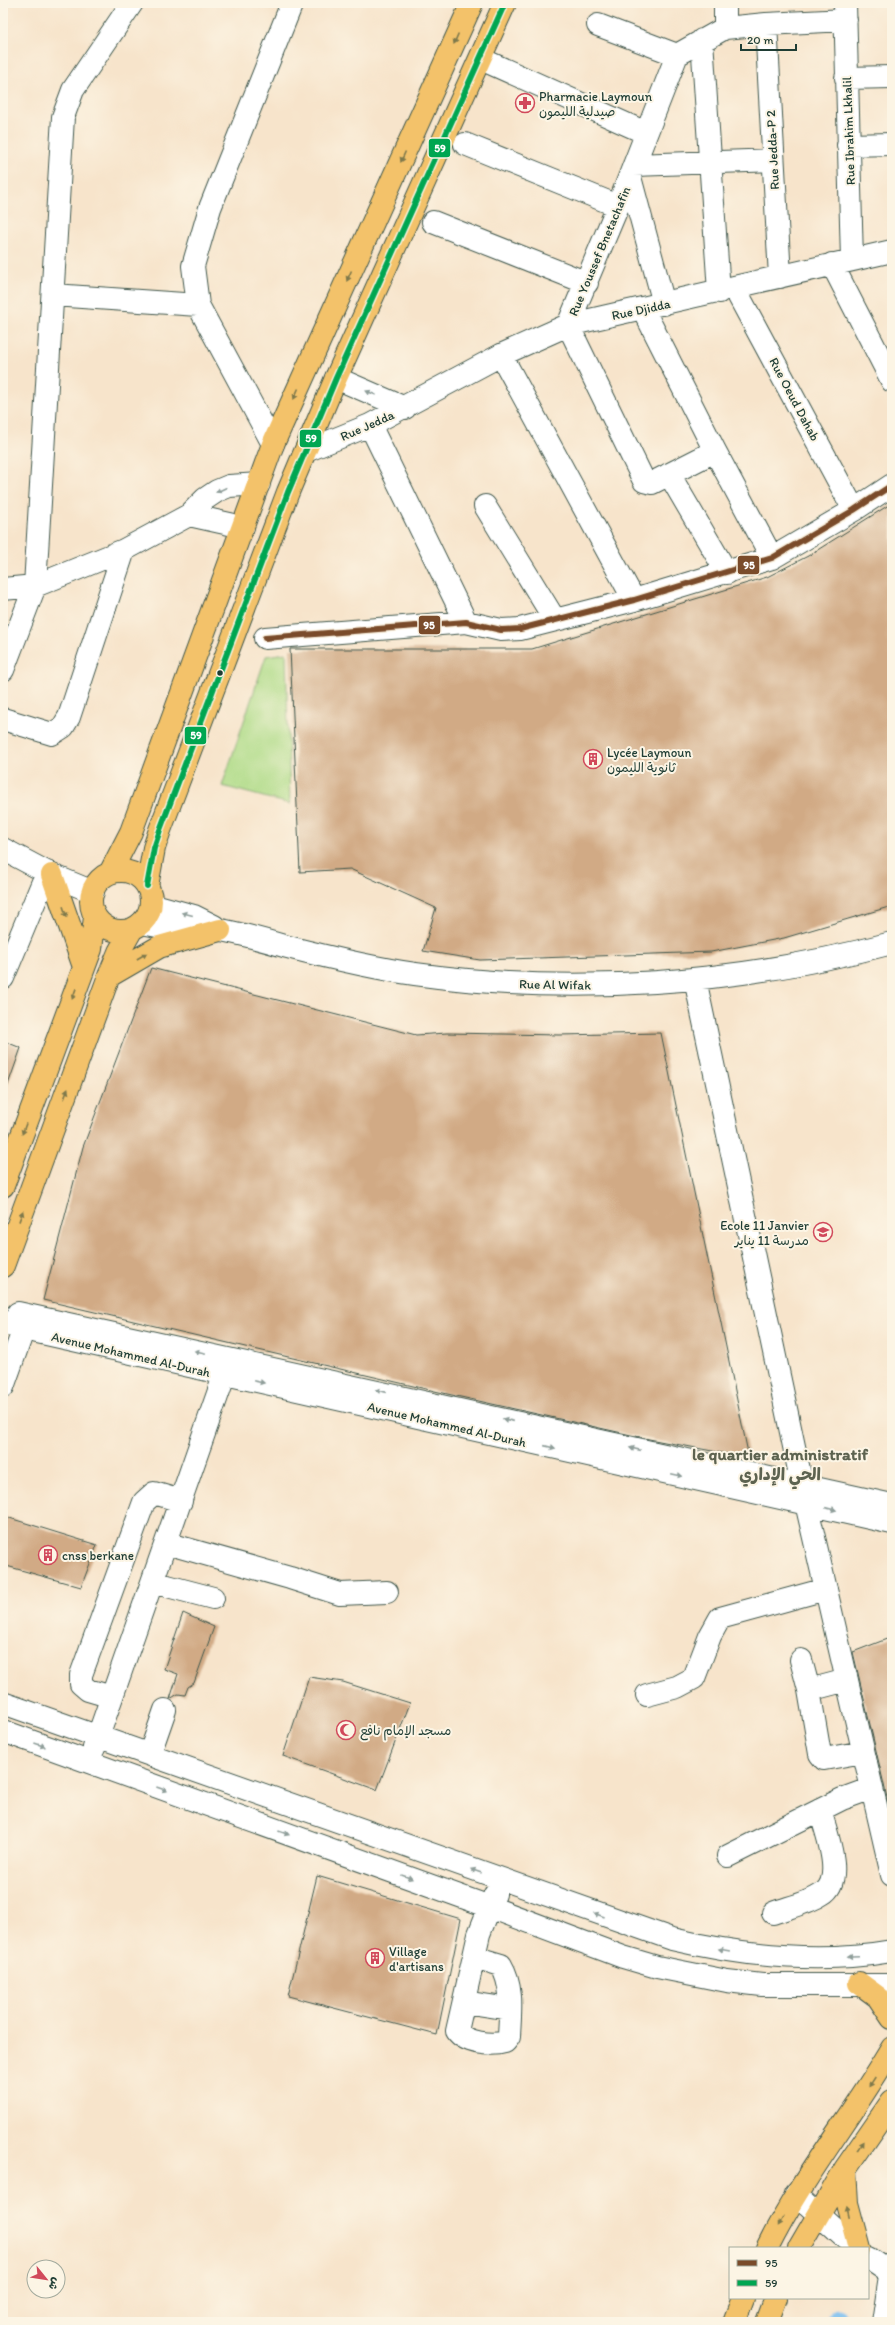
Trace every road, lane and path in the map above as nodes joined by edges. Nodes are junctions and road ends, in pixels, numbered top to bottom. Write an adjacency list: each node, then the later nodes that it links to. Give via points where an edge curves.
1 (132, 3): 29 (street, via 73,90 63,117)
2 (292, 3): 31 (street, via 210,208 196,252 193,266)
3 (472, 3): 39 (main road, one-way to 39)
4 (504, 3): 12 (main road)
5 (726, 3): 9 (street)
6 (846, 12): 7 (street); 14 (street, Rue Ibrahim Lkhalil)
7 (766, 24): 9 (street); 19 (street, Rue Jedda-P 2)
8 (598, 25): 11 (street)
9 (725, 28): 10 (street)
10 (702, 40): 11 (street); 20 (street)
11 (677, 55): 15 (street, Rue Youssef Bnetachafin)
12 (481, 59): 15 (street); 35 (main road)
13 (892, 77): 14 (street)
14 (846, 78): 18 (street, Rue Ibrahim Lkhalil)
15 (646, 133): 21 (street, Rue Youssef Bnetachafin)
16 (465, 144): 22 (street)
17 (892, 144): 18 (street)
18 (848, 145): 25 (street, Rue Ibrahim Lkhalil)
19 (773, 160): 20 (street); 26 (street, Rue Jedda-P 2)
20 (710, 163): 21 (street); 28 (street)
21 (632, 171): 22 (street, Rue Youssef Bnetachafin); 30 (street, Rue Youssef Bnetachafin)
22 (618, 206): 27 (street, Rue Youssef Bnetachafin)
23 (434, 222): 27 (street)
24 (892, 251): 25 (street, Rue Djidda)
25 (842, 262): 26 (street, Rue Djidda); 36 (street)
26 (780, 277): 28 (street, Rue Djidda)
27 (587, 283): 33 (street, Rue Youssef Bnetachafin)
28 (727, 290): 30 (street, Rue Djidda); 46 (street, Rue Oeud Dahab)
29 (53, 295): 31 (street); 52 (street)
30 (664, 304): 32 (street, Rue Djidda)
31 (198, 305): 39 (street)
32 (643, 309): 33 (street, Rue Djidda); 41 (street)
33 (568, 325): 34 (street, Rue Djidda); 42 (street, via 644,481 652,483)
34 (501, 355): 37 (street, Rue Djidda); 54 (street)
35 (336, 378): 37 (street, one-way to 35); 40 (main road)
36 (892, 381)
37 (405, 408): 38 (street, Rue Jedda)
38 (370, 425): 40 (street, Rue Jedda); 56 (street)
39 (273, 444): 43 (main road)
40 (306, 451): 64 (main road, via 266,547 160,830 154,848)
41 (715, 451): 42 (street); 50 (street)
42 (669, 474): 51 (street)
43 (259, 484): 47 (street, one-way to 47, via 229,486 217,491 205,499); 48 (main road)
44 (892, 485): 46 (street)
45 (485, 506): 55 (street)
46 (854, 510): 50 (street)
47 (189, 516): 48 (street); 49 (street)
48 (243, 527): 61 (main road, via 132,832)
49 (124, 550): 52 (street); 59 (street, via 66,723 52,734)
50 (772, 558): 51 (street)
51 (727, 573): 54 (street)
52 (35, 586): 53 (street); 58 (street)
53 (3, 589)
54 (634, 600): 55 (street)
55 (555, 620): 56 (street, via 520,629 501,630)
56 (466, 622): 57 (street)
57 (265, 638)
58 (3, 670)
59 (3, 719)
60 (3, 850): 62 (street)
61 (110, 873): 63 (main road, via 102,877); 64 (main road, via 127,871 135,874)
62 (49, 874): 63 (street); 68 (main road, one-way to 68); 70 (street)
63 (93, 892): 65 (main road, via 91,900)
64 (143, 910): 65 (main road, via 111,929); 66 (street, Rue Al Wifak, via 168,928); 69 (main road, via 122,944)
65 (95, 917): 68 (main road, via 93,941)
66 (220, 930): 69 (main road, one-way to 66, via 159,947); 71 (street, Rue Al Wifak, via 344,961 414,974 484,982 570,986 625,985)
67 (892, 943): 71 (street, Rue Al Wifak, via 788,966)
68 (84, 967): 72 (main road, one-way to 72)
69 (108, 976): 73 (main road, one-way to 69)
70 (3, 978)
71 (695, 979): 79 (street)
72 (3, 1186)
73 (3, 1266)
74 (3, 1312): 76 (street, Avenue Mohammed Al-Durah)
75 (3, 1322): 76 (street, Avenue Mohammed Al-Durah)
76 (26, 1322): 77 (street, Avenue Mohammed Al-Durah); 78 (street)
77 (227, 1367): 79 (street, Avenue Mohammed Al-Durah); 80 (street)
78 (3, 1387)
79 (804, 1494): 81 (street, Avenue Mohammed Al-Durah); 82 (street, Avenue Mohammed Al-Durah, one-way to 82); 85 (street)
80 (181, 1501): 83 (street); 92 (street, via 154,1494 144,1502 81,1675 80,1684 84,1688)
81 (892, 1505)
82 (892, 1523)
83 (166, 1543): 84 (street); 86 (street, via 340,1594)
84 (152, 1582): 87 (street); 92 (street)
85 (826, 1589): 89 (street); 91 (street, via 720,1618 694,1678 677,1687)
86 (387, 1592)
87 (213, 1598)
88 (801, 1660): 90 (street)
89 (847, 1680): 90 (street); 97 (street)
90 (809, 1690): 97 (street, via 820,1754 824,1759)
91 (647, 1695)
92 (112, 1697): 96 (street)
93 (3, 1703): 96 (street)
94 (165, 1710): 98 (street)
95 (3, 1732): 99 (street, one-way to 99)
96 (98, 1735): 98 (street); 99 (street)
97 (863, 1752): 100 (street)
98 (150, 1753): 104 (street, one-way to 98)
99 (88, 1763): 105 (street, one-way to 105)
100 (872, 1788): 101 (street); 103 (street)
101 (820, 1810): 102 (street); 106 (street, via 834,1871 831,1882 824,1894)
102 (728, 1856)
103 (892, 1876)
104 (500, 1880): 105 (street); 107 (street, one-way to 104, via 864,1955 781,1957 708,1948 636,1928)
105 (490, 1907): 108 (street, via 479,1934); 109 (street, via 623,1957 692,1975 798,1986)
106 (773, 1913)
107 (892, 1951)
108 (474, 1957): 111 (street); 112 (street, via 501,1965 510,1991)
109 (859, 1983): 110 (street); 113 (main road, via 878,1997)
110 (892, 1985)
111 (464, 2002): 112 (street); 112 (street, via 457,2031 461,2037 473,2041 499,2044 505,2042 509,2037)
112 (510, 2009)
113 (892, 2018)
114 (892, 2048): 117 (main road, one-way to 117)
115 (892, 2101): 116 (main road, one-way to 115)
116 (845, 2169): 118 (main road); 122 (main road, one-way to 116, via 847,2203)
117 (796, 2194): 118 (street); 119 (main road, one-way to 119)
118 (817, 2215): 120 (main road); 121 (street)
119 (768, 2247)
120 (800, 2247)
121 (855, 2247)
122 (860, 2247)
123 (869, 2258): 124 (street)
124 (891, 2268): 129 (street)
125 (743, 2299): 127 (main road)
126 (776, 2299): 128 (main road)
127 (734, 2322)
128 (767, 2322)
129 (883, 2322)

